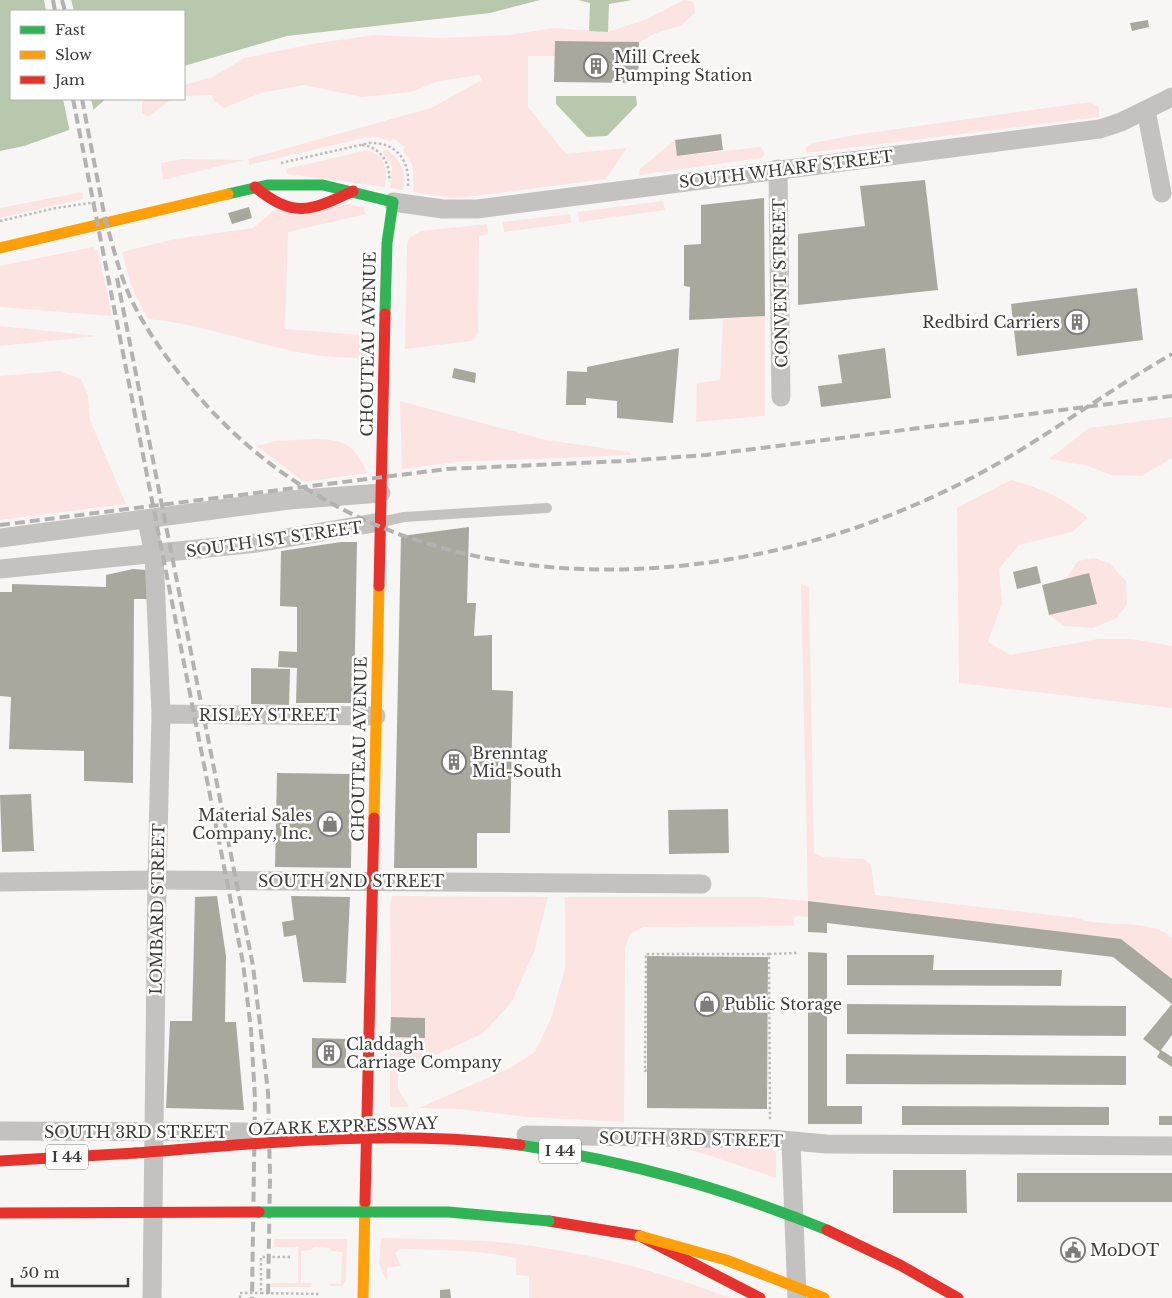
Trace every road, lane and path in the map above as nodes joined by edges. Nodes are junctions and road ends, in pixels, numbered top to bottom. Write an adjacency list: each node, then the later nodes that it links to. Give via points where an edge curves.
1 (1172, 97): 2 (street, SOUTH WHARF STREET)
2 (1146, 110): 3 (street, SOUTH WHARF STREET, via 1100,129); 7 (street)
3 (778, 169): 6 (street, SOUTH WHARF STREET, via 477,209 443,209); 11 (street, CONVENT STREET)
4 (255, 187): 5 (main road, via 311,183); 5 (main road, via 282,205 298,209); 10 (main road)
5 (353, 191): 6 (main road)
6 (396, 194): 6 (path, via 408,170 402,157 381,143 362,145 377,151 386,161); 12 (main road, CHOUTEAU AVENUE, via 387,243)
7 (1162, 194)
8 (102, 202): 9 (path)
9 (0, 221)
10 (0, 248)
11 (781, 397)
12 (381, 493): 14 (street, SOUTH 1ST STREET, via 289,500); 15 (main road, CHOUTEAU AVENUE)
13 (547, 508): 15 (lane, SOUTH 1ST STREET, via 404,517)
14 (147, 520): 16 (street, SOUTH 1ST STREET); 17 (street, LOMBARD STREET)
15 (380, 522): 17 (street, SOUTH 1ST STREET, via 257,543); 20 (main road, CHOUTEAU AVENUE)
16 (0, 538)
17 (154, 555): 18 (street, SOUTH 1ST STREET); 19 (street, LOMBARD STREET)
18 (0, 569)
19 (161, 714): 20 (street, RISLEY STREET); 21 (street, LOMBARD STREET)
20 (376, 716): 22 (main road, CHOUTEAU AVENUE)
21 (157, 880): 22 (street, SOUTH 2ND STREET); 23 (street, SOUTH 2ND STREET); 31 (street, LOMBARD STREET)
22 (372, 881): 24 (street, SOUTH 2ND STREET); 30 (main road, CHOUTEAU AVENUE)
23 (0, 882)
24 (702, 884)
25 (797, 953): 26 (path)
26 (769, 954): 27 (path, via 646,954); 28 (path)
27 (647, 1070)
28 (770, 1128)
29 (0, 1131): 31 (street, SOUTH 3RD STREET)
30 (367, 1132): 31 (street, SOUTH 3RD STREET); 32 (street, SOUTH 3RD STREET); 42 (main road, CHOUTEAU AVENUE)
31 (154, 1133): 40 (street, LOMBARD STREET)
32 (791, 1142): 33 (street, SOUTH 3RD STREET); 44 (street)
33 (1172, 1146)
34 (0, 1161): 46 (main road, OZARK EXPRESSWAY / I 44, bridge, via 300,1140 392,1138 505,1143 664,1174 729,1192 789,1214 878,1254)
35 (0, 1213): 36 (main road, bridge, via 448,1212 540,1220)
36 (640, 1236): 43 (main road, bridge); 45 (main road, bridge, via 726,1260)
37 (290, 1257): 38 (path, via 261,1257)
38 (260, 1293): 39 (path); 41 (path, via 240,1293)
39 (320, 1294)
40 (152, 1298)
41 (240, 1298)
42 (363, 1298)
43 (760, 1298)
44 (797, 1298)
45 (824, 1298)
46 (958, 1298)

